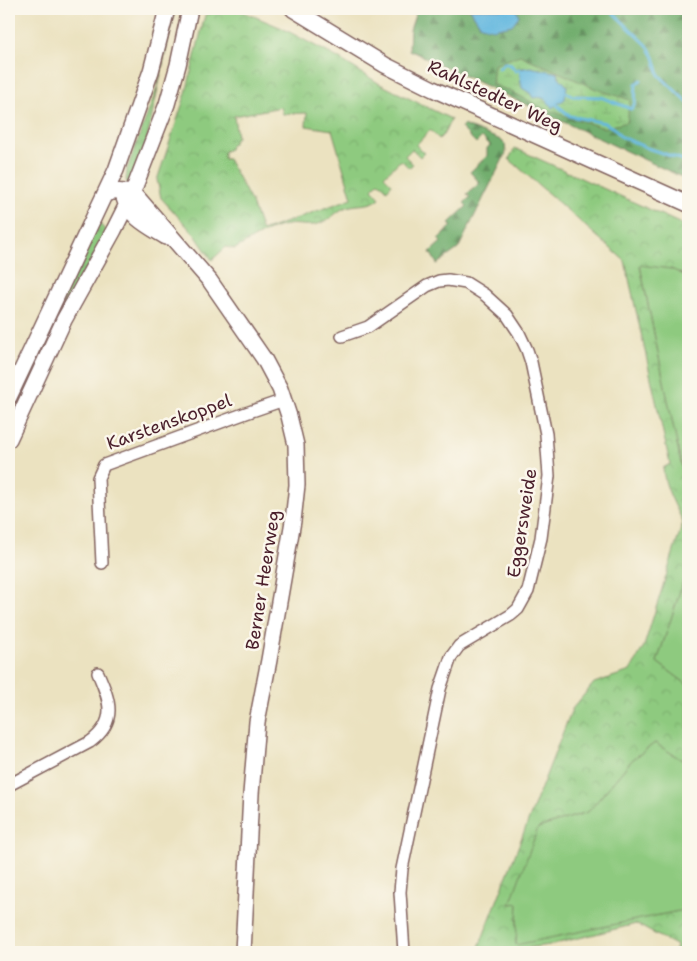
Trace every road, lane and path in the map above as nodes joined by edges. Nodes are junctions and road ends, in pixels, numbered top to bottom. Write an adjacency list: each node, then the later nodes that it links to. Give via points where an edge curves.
1 (160, 9): 5 (main road)
2 (166, 9): 5 (main road)
3 (190, 9): 8 (main road, via 167,104 151,147)
4 (293, 9): 9 (main road, Rahlstedter Weg, via 425,84)
5 (163, 24): 6 (main road, via 151,72)
6 (123, 147): 7 (main road); 8 (main road)
7 (105, 194): 8 (main road); 11 (main road)
8 (126, 197): 12 (main road, Berner Heerweg, via 146,206 210,281 264,359); 13 (main road)
9 (688, 204)
10 (342, 336): 19 (street, Eggersweide, via 368,327 434,282 466,283 496,304 524,341 532,362 549,456 541,538 528,591 518,609 459,646 451,657 440,689 402,869 400,892)
11 (9, 397)
12 (284, 400): 15 (street, Karstenskoppel, via 104,465 98,478); 18 (main road, Berner Heerweg, via 296,445 297,490 256,722)
13 (13, 421): 14 (main road)
14 (9, 439)
15 (102, 563)
16 (98, 673): 17 (street, via 110,709 101,733)
17 (9, 785)
18 (243, 952)
19 (404, 952)

